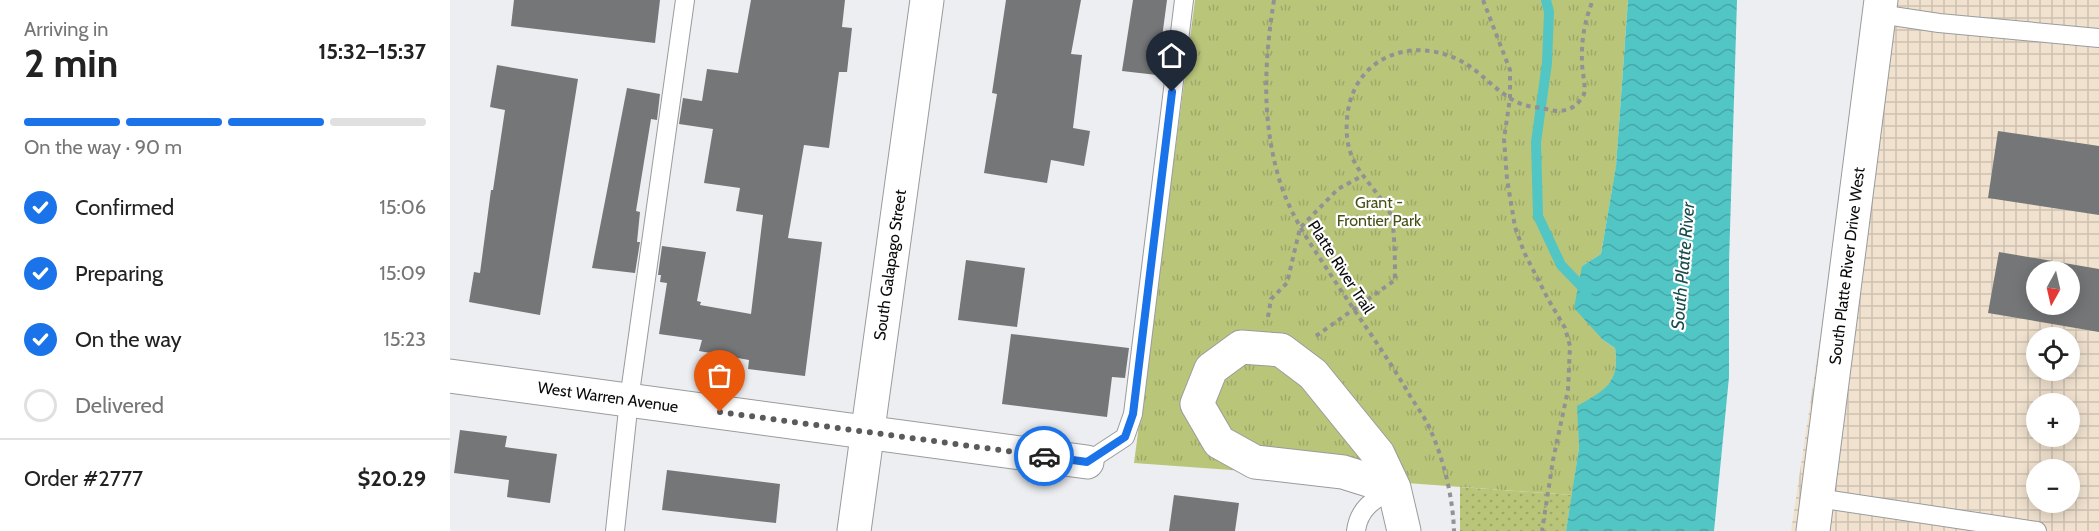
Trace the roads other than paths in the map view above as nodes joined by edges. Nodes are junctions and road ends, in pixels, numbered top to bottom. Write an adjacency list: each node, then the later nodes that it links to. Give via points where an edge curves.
1 (685, 0): 7 (lane)
2 (927, 0): 8 (street, South Galapago Street)
3 (1184, 0): 9 (lane, via 1133,414 1125,437)
4 (1880, 7): 5 (lane, via 1939,23); 11 (street, South Platte River Drive West)
5 (2099, 38)
6 (450, 376): 7 (street, West Warren Avenue)
7 (629, 400): 8 (street, West Warren Avenue); 12 (lane)
8 (867, 431): 9 (street, West Warren Avenue); 13 (street, South Galapago Street)
9 (1087, 462)
10 (1394, 488): 10 (street, via 1377,454 1313,374 1281,350 1241,347 1211,369 1197,404 1219,442 1255,462 1344,472); 14 (lane, via 1368,503); 15 (street)
11 (1817, 498): 16 (street, South Platte River Drive West); 17 (lane)
12 (615, 531)
13 (854, 531)
14 (1356, 531)
15 (1404, 531)
16 (1813, 531)
17 (2037, 531)

